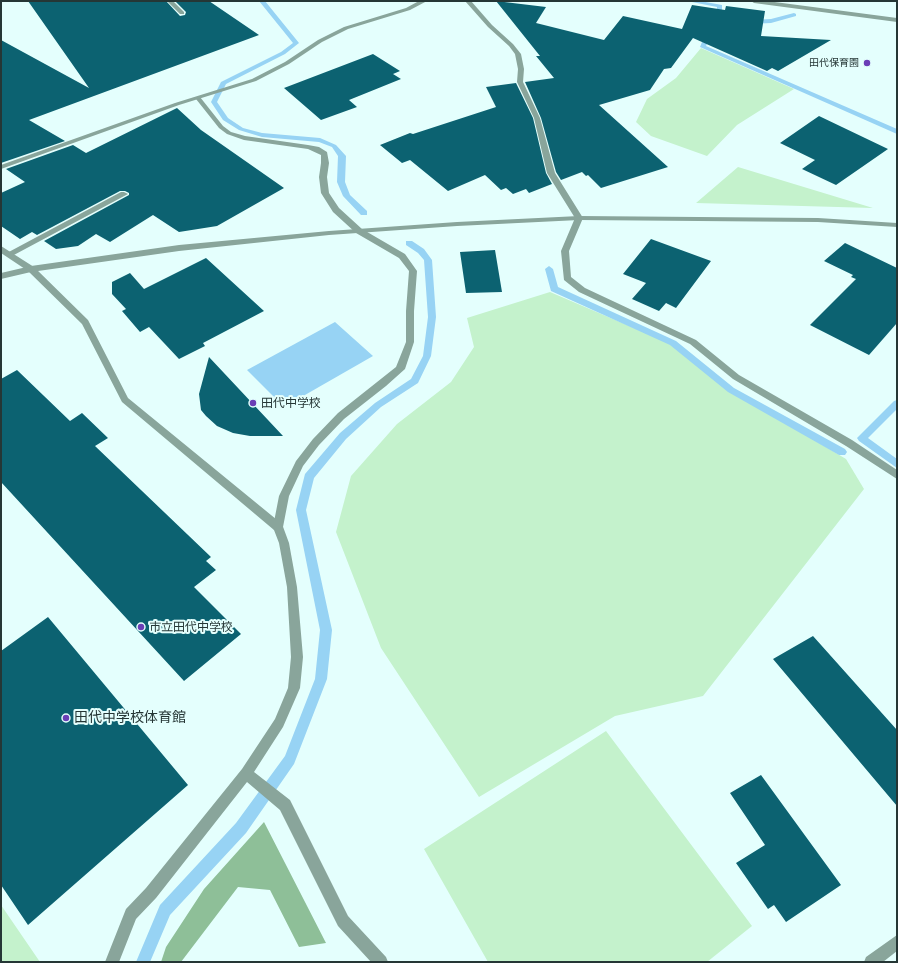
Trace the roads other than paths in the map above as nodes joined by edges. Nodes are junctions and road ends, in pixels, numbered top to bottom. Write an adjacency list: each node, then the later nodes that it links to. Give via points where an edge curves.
1 (170, 1): 5 (street)
2 (424, 1): 7 (street, via 408,9 346,28 254,80)
3 (468, 1): 10 (street, via 518,54 520,82 537,118 551,173)
4 (754, 1): 6 (street)
5 (182, 13)
6 (897, 20)
7 (198, 98): 8 (street); 12 (street, via 221,127 229,133 244,138 308,147 324,154 325,193 336,210)
8 (1, 167)
9 (124, 194): 13 (street)
10 (579, 218): 11 (street, via 818,220); 12 (street); 16 (street, via 565,251 568,278 582,290 693,342 736,377 849,443)
11 (897, 225)
12 (359, 231): 14 (street, via 180,248); 17 (street, via 402,256 413,271 410,342 400,369 341,416 299,464 284,496)
13 (5, 252): 14 (street)
14 (31, 269): 15 (street); 17 (street, via 85,322 125,400)
15 (1, 276)
16 (897, 475)
17 (278, 527): 18 (street, via 284,543 292,587 297,657 294,688 279,723)
18 (246, 773): 20 (street, via 131,914); 21 (street, via 285,805 343,921)
19 (897, 942): 22 (street)
20 (112, 962)
21 (381, 962)
22 (871, 962)

